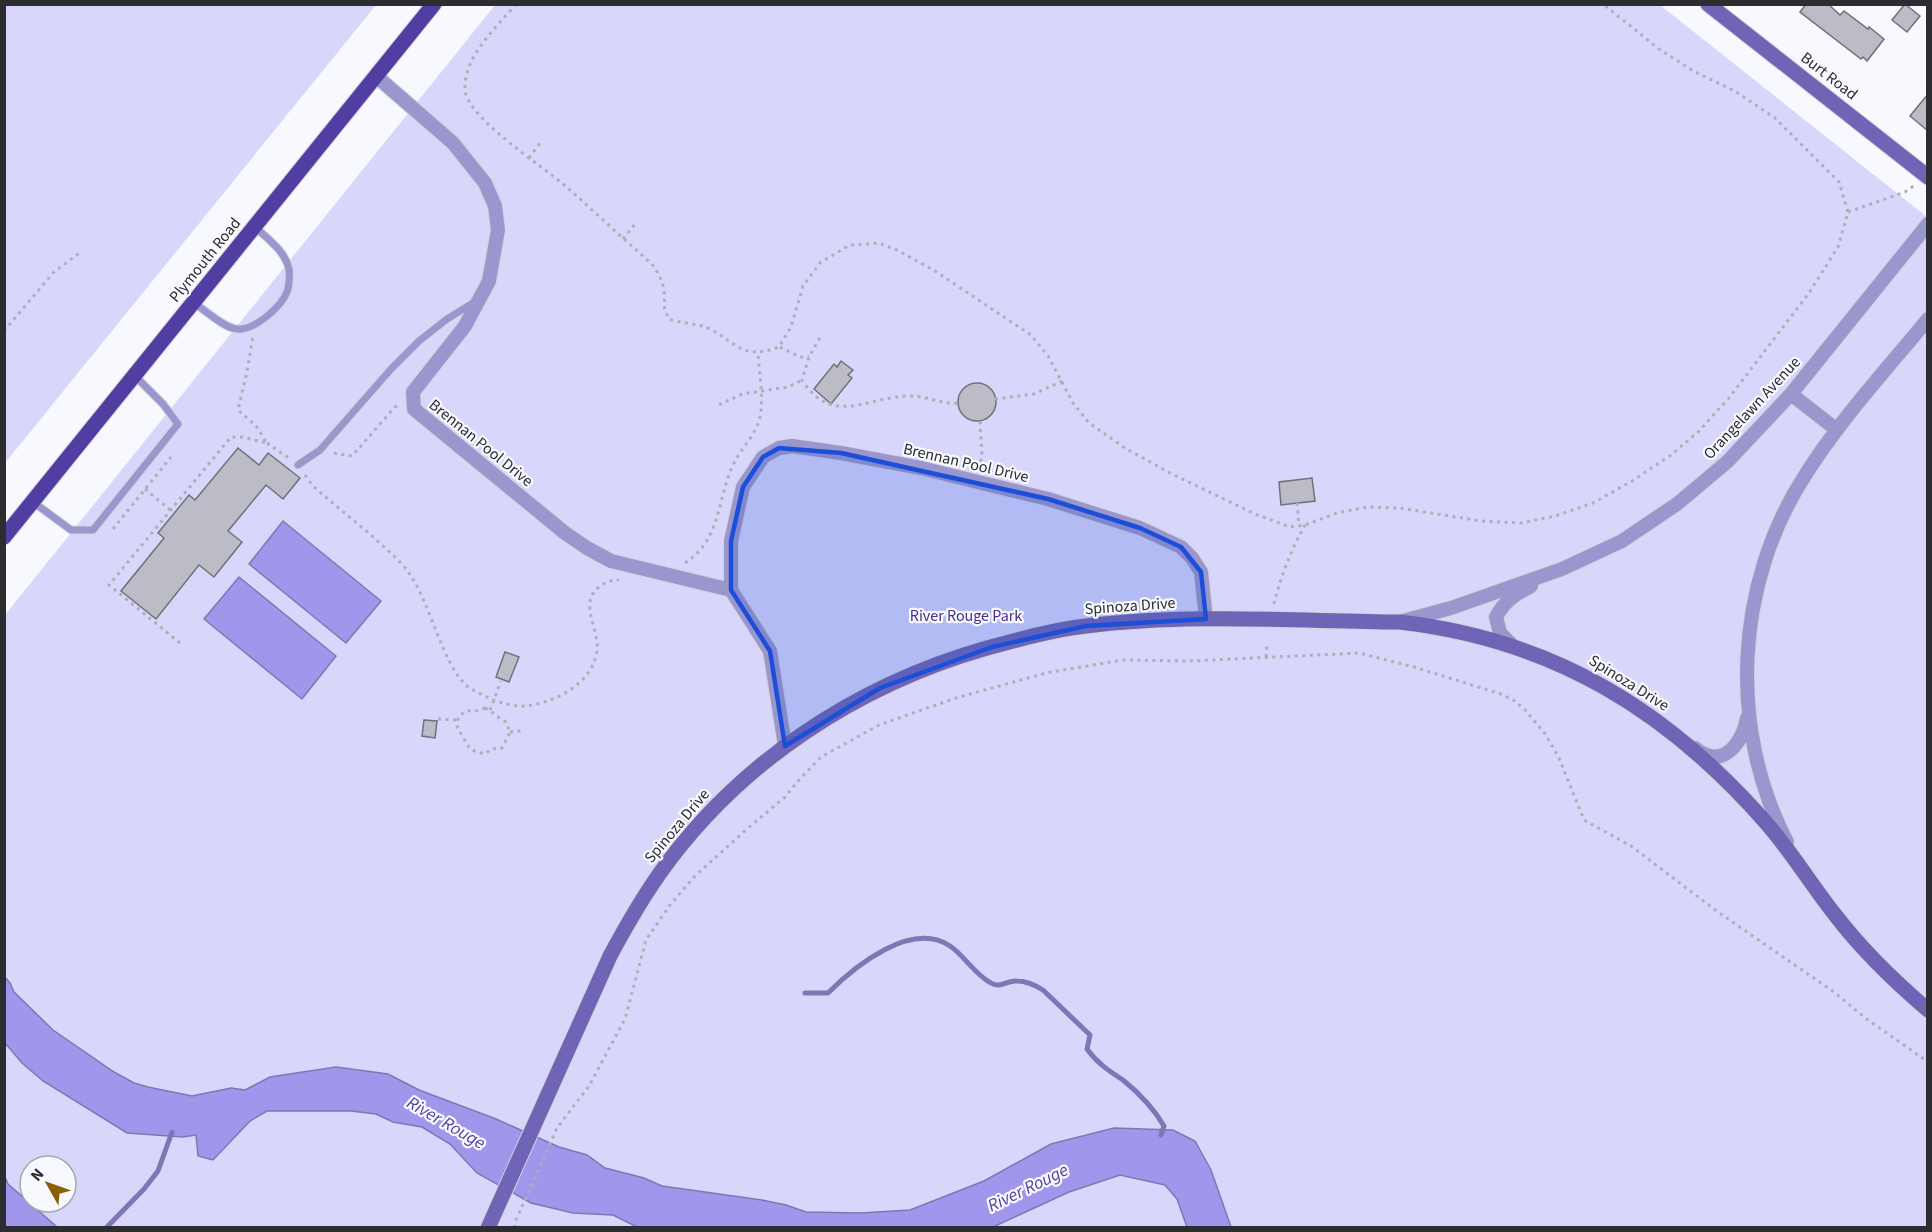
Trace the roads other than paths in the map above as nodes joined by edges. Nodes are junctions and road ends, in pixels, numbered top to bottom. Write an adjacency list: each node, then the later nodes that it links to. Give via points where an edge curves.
1 (434, 4): 3 (main road, Plymouth Road)
2 (1708, 4): 4 (street, Burt Road)
3 (376, 76): 6 (main road, Plymouth Road); 7 (street, Brennan Pool Drive, via 453,143 485,183 495,206 498,230 489,281)
4 (1923, 180)
5 (1928, 224): 11 (street, Orangelawn Avenue)
6 (255, 226): 8 (main road, Plymouth Road); 8 (lane, via 280,249 289,270 287,292 270,314 254,325 237,329)
7 (479, 299): 13 (lane, via 419,341 320,450); 17 (street, Brennan Pool Drive, via 465,326 413,392 414,409 587,548 611,561)
8 (194, 303): 10 (main road, Plymouth Road)
9 (1928, 319): 12 (street)
10 (135, 376): 14 (main road, Plymouth Road); 14 (lane, via 178,424 93,530 71,530)
11 (1791, 394): 12 (street); 16 (street, Orangelawn Avenue, via 1735,454 1677,504 1622,541)
12 (1837, 430): 21 (street, via 1791,499 1764,562 1749,638)
13 (298, 465)
14 (33, 502): 15 (main road, Plymouth Road)
15 (4, 537)
16 (1562, 569): 19 (street, Orangelawn Avenue); 20 (street, Orangelawn Avenue, via 1511,598 1501,608 1497,624)
17 (731, 590): 18 (street, Brennan Pool Drive, via 730,541 743,487 763,457 792,446 921,468 1048,499 1140,528 1181,547 1192,558 1201,572); 23 (street, via 770,651)
18 (1206, 619): 19 (street, Spinoza Drive); 23 (street, Spinoza Drive, via 1086,626 960,656 880,688)
19 (1399, 622): 20 (street, Spinoza Drive, via 1452,630)
20 (1513, 646): 22 (street, Spinoza Drive, via 1576,671 1647,712)
21 (1749, 710): 22 (street, via 1742,738 1731,750 1720,756 1708,756); 24 (street, via 1762,782)
22 (1688, 744): 24 (street, Spinoza Drive, via 1743,797)
23 (785, 746): 26 (street, Spinoza Drive, via 739,784 694,831 630,918)
24 (1796, 860): 25 (street, Spinoza Drive, via 1856,941)
25 (1928, 1010)
26 (488, 1227)

